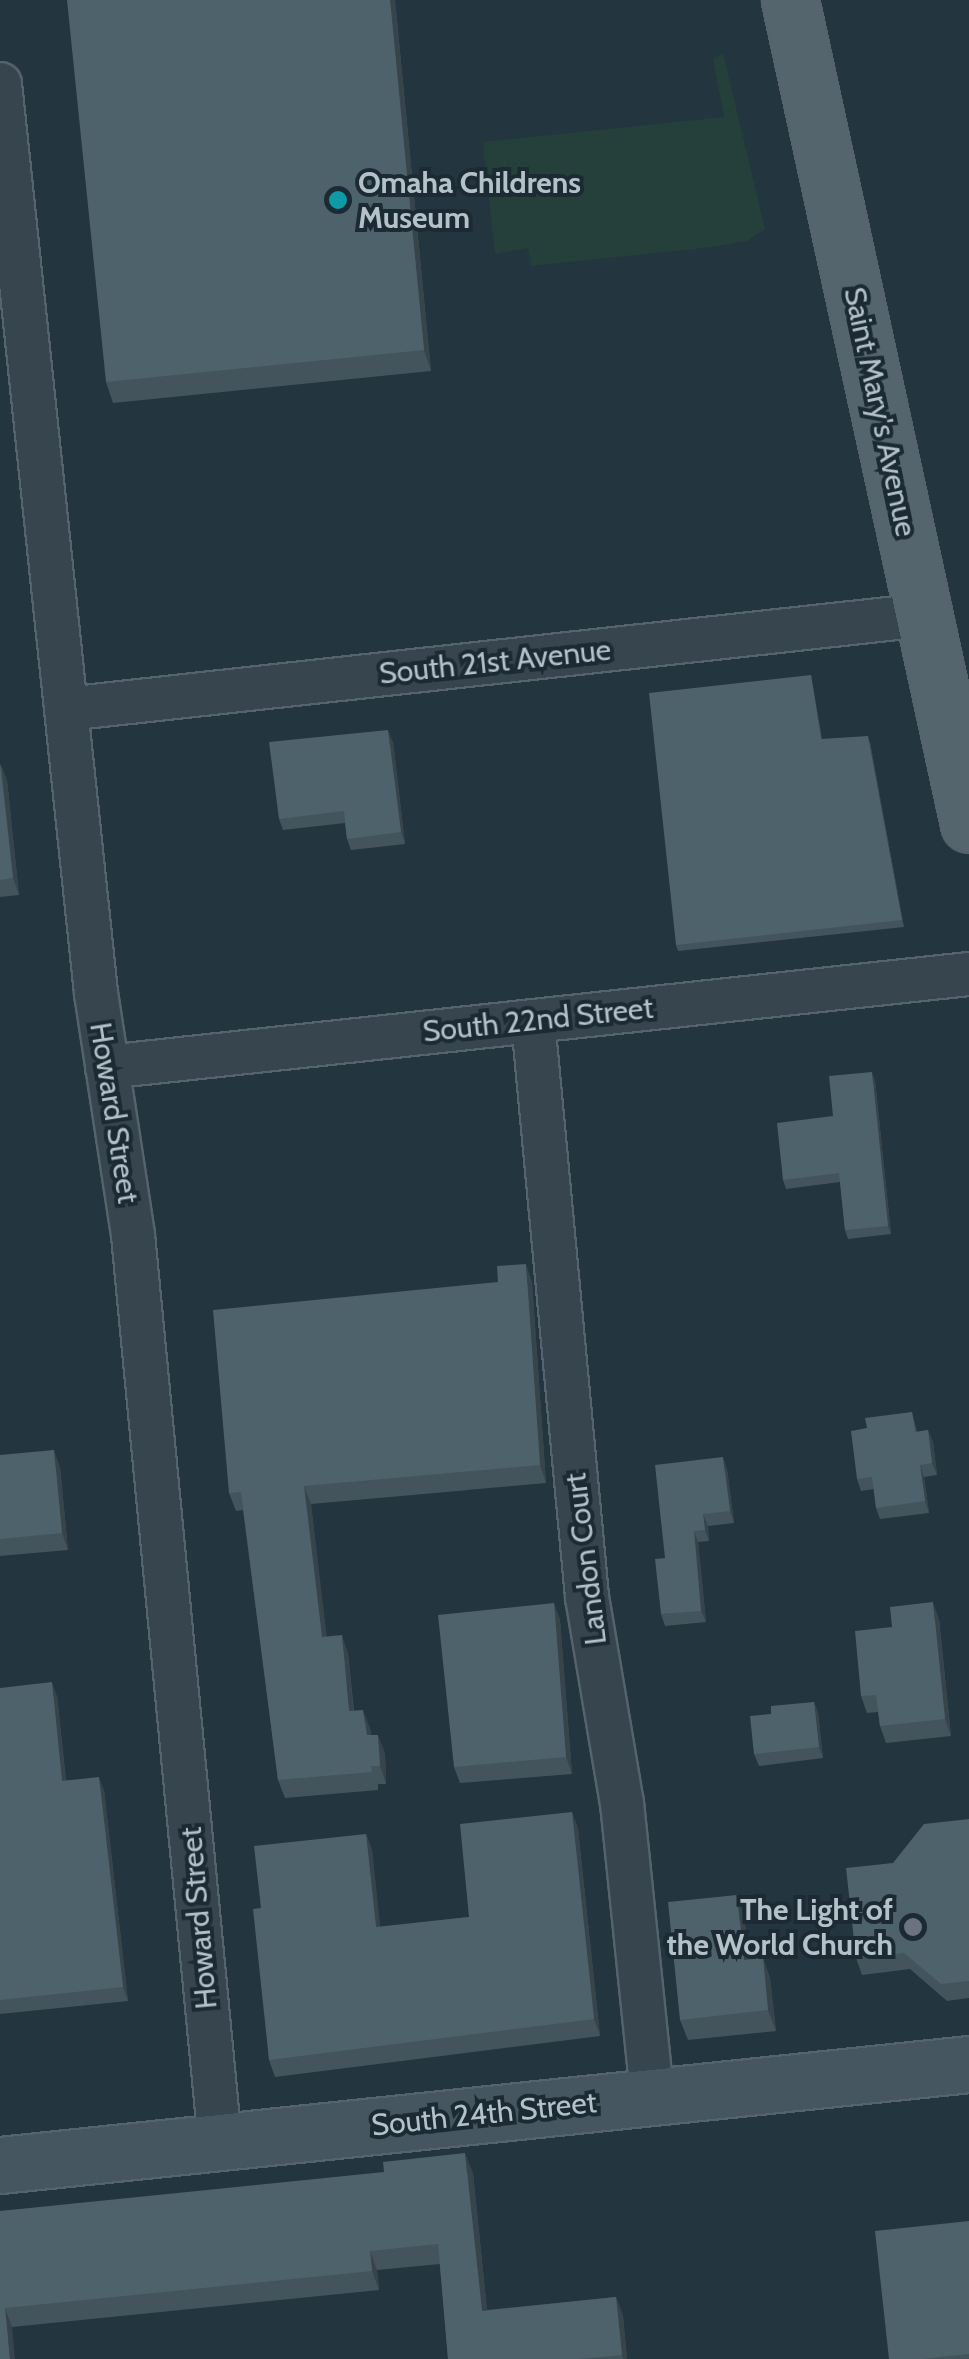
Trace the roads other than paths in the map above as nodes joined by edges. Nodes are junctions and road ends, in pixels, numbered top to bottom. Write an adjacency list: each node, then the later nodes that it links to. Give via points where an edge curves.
1 (790, 0): 3 (main road, Saint Mary's Avenue)
2 (0, 84): 4 (street, Howard Street)
3 (924, 614): 4 (street, South 21st Avenue); 5 (main road, Saint Mary's Avenue)
4 (66, 709): 8 (street, Howard Street)
5 (969, 824)
6 (969, 974): 7 (street, South 22nd Street)
7 (533, 1021): 8 (street, South 22nd Street); 10 (street, Landon Court, via 588,1597 622,1803)
8 (107, 1067): 11 (street, Howard Street, via 134,1235)
9 (969, 2064): 10 (main road, South 24th Street)
10 (652, 2095): 11 (main road, South 24th Street)
11 (220, 2142): 12 (main road, South 24th Street)
12 (0, 2165)

